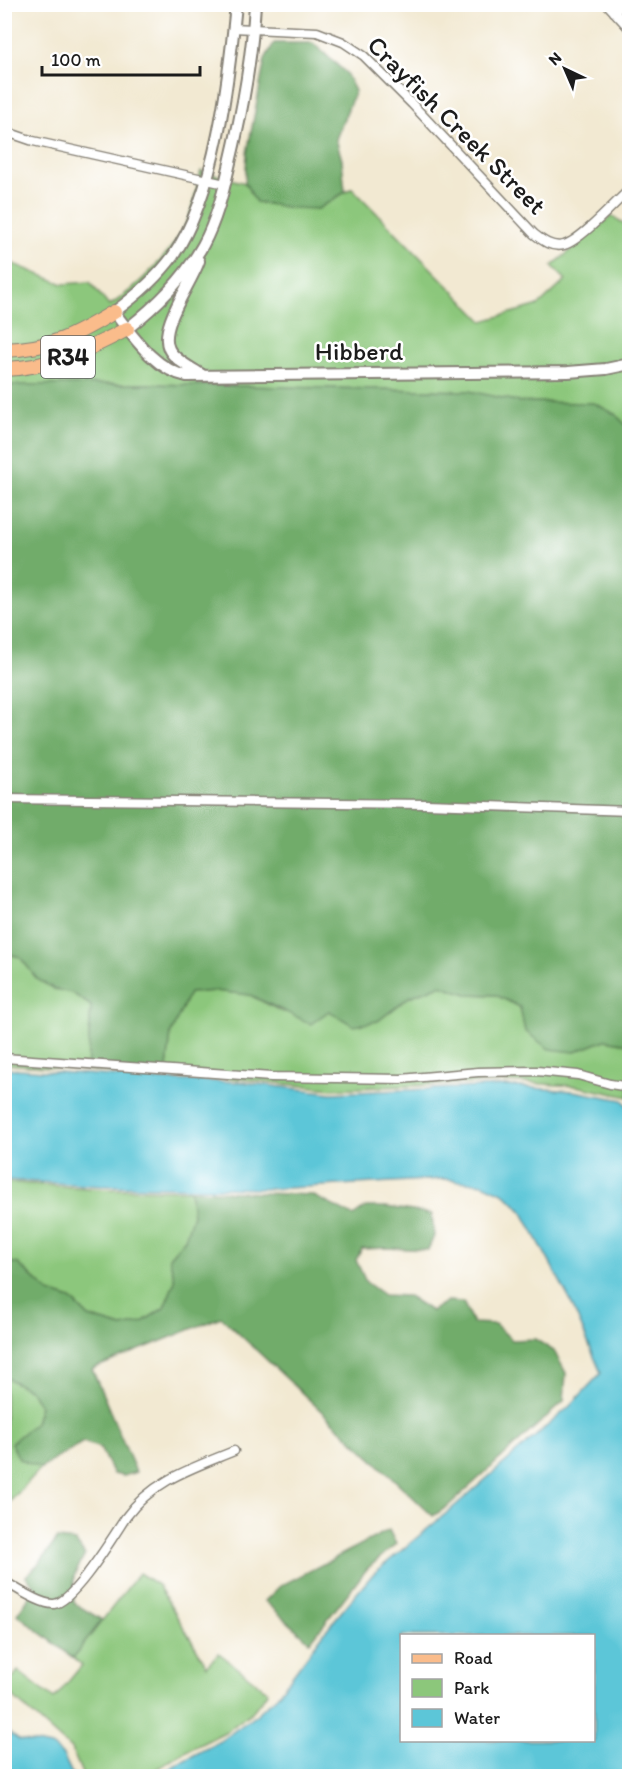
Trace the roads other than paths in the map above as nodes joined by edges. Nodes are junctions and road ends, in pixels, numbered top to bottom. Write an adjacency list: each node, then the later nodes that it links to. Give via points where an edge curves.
1 (236, 4): 6 (street)
2 (255, 4): 7 (street)
3 (607, 4): 5 (street)
4 (624, 4): 5 (street)
5 (614, 12): 8 (street)
6 (233, 28): 7 (street, Crayfish Creek Street); 10 (street, via 222,111)
7 (254, 29): 11 (street, via 238,133); 12 (street, Crayfish Creek Street, via 317,33 343,42 364,56 534,234 549,244 565,245 579,236)
8 (630, 29)
9 (4, 131): 10 (street, via 33,141)
10 (207, 178): 11 (street); 14 (street, via 189,228 174,255 153,280)
11 (225, 184): 13 (street)
12 (630, 189)
13 (204, 243): 15 (street, via 171,289); 19 (street, via 166,334 169,350)
14 (114, 312): 15 (street, Hibberd); 16 (main road, R34, via 68,339)
15 (127, 328): 18 (main road, R34, via 64,359); 19 (street, Hibberd, via 165,368 179,374)
16 (4, 350)
17 (630, 364): 19 (street, Hibberd, via 568,372)
18 (4, 369)
19 (202, 375)
20 (4, 799): 21 (street, via 426,804)
21 (630, 811)
22 (4, 1058): 23 (street, via 271,1077 402,1079 537,1071 578,1075)
23 (630, 1088)
24 (234, 1451): 25 (street, via 145,1494 81,1582 63,1600 46,1603)
25 (4, 1581)

